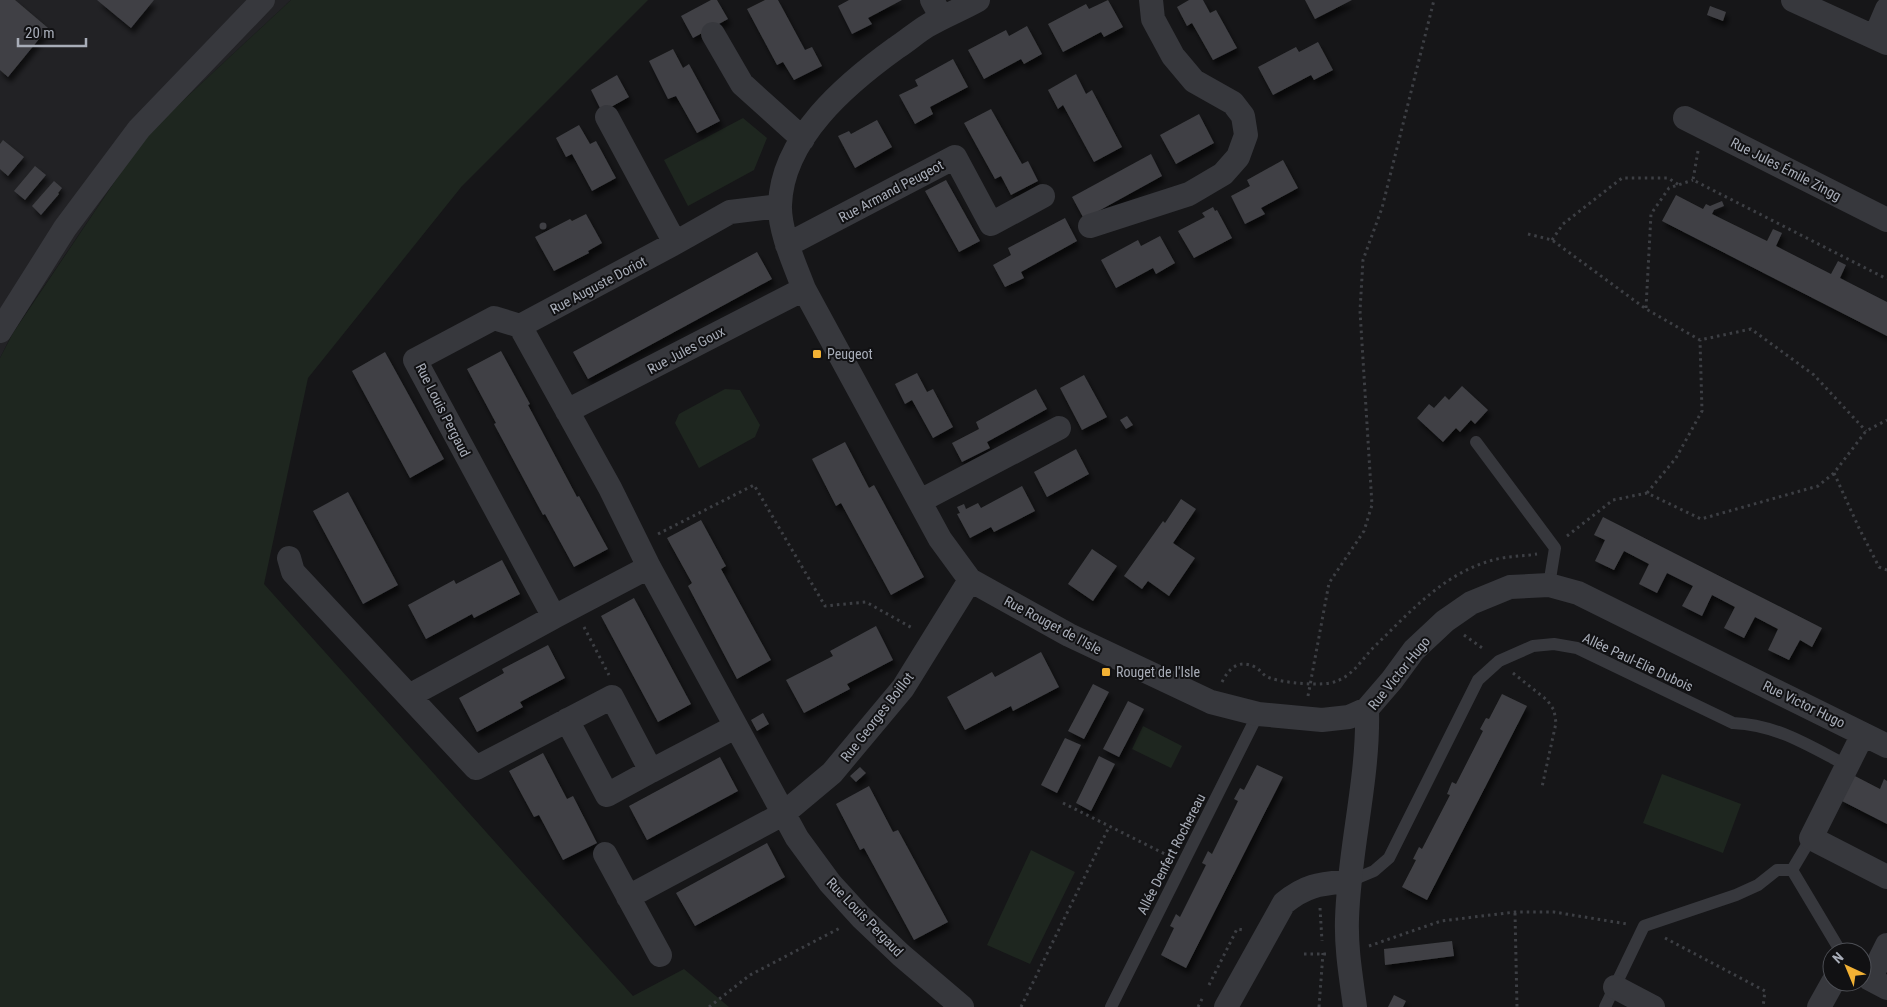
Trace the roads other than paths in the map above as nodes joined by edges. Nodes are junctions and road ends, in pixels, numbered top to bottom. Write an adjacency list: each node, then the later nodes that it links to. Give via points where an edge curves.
1 (263, 0): 20 (street, via 140,129 65,228)
2 (978, 0): 5 (street)
3 (1151, 0): 15 (street, via 1153,19 1173,56 1194,81 1233,103 1243,116 1246,135 1238,157 1223,174 1188,194)
4 (1792, 0): 8 (street)
5 (937, 9): 11 (street, via 926,26 867,69 823,111)
6 (1887, 10): 8 (street)
7 (713, 34): 11 (street, via 742,84)
8 (1881, 40)
9 (607, 117): 16 (street)
10 (1694, 122): 14 (street, Rue Jules Émile Zingg)
11 (803, 139): 13 (street, via 784,174)
12 (1043, 196): 17 (street, Rue Armand Peugeot, via 991,224 955,157)
13 (780, 206): 16 (street, Rue Auguste Doriot, via 730,212); 17 (street)
14 (1887, 220)
15 (1090, 226)
16 (675, 244): 19 (street, Rue Auguste Doriot)
17 (787, 245): 18 (street)
18 (804, 289): 21 (street, Rue Jules Goux); 24 (street)
19 (520, 326): 21 (street, Rue Louis Pergaud); 29 (street, Rue Louis Pergaud, via 494,318 414,360)
20 (0, 331)
21 (567, 411): 26 (street, Rue Louis Pergaud)
22 (1059, 428): 24 (street)
23 (1476, 442): 28 (lane, via 1555,548)
24 (920, 501): 27 (street, via 940,539)
25 (289, 558): 30 (street, via 293,572)
26 (649, 567): 29 (street); 34 (street, Rue Louis Pergaud)
27 (970, 580): 32 (street, Rue Rouget de l'Isle, via 1069,635 1211,702); 39 (street, Rue Georges Boillot, via 904,688 832,773)
28 (1549, 585): 31 (street, Rue Victor Hugo, via 1510,587 1471,603 1445,621 1414,650); 35 (street, Rue Victor Hugo, via 1578,593)
29 (563, 612): 30 (street)
30 (409, 696): 33 (street, via 476,768)
31 (1366, 709): 32 (street, Rue Rouget de l'Isle, via 1348,717 1322,720); 44 (street, Rue Victor Hugo, via 1368,737)
32 (1258, 714): 53 (lane, Allée Denfert Rochereau)
33 (567, 720): 38 (street, via 607,795); 38 (street, via 612,696)
34 (735, 727): 38 (street); 39 (street, Rue Louis Pergaud)
35 (1863, 734): 36 (street, Rue Victor Hugo); 37 (street)
36 (1887, 746)
37 (1848, 766): 40 (street); 44 (lane, Allée Paul-Elie Dubois, via 1783,733 1760,725 1733,722 1577,648 1554,644 1533,646 1499,661 1478,680 1389,858 1374,871)
38 (651, 771)
39 (783, 814): 45 (street); 52 (street, Rue Louis Pergaud, via 830,883 861,917)
40 (1811, 838): 42 (lane); 43 (street)
41 (605, 854): 45 (street)
42 (1792, 870): 46 (lane); 51 (lane, via 1777,870 1758,885 1736,895 1644,926)
43 (1887, 877)
44 (1350, 881): 54 (street, via 1298,891 1284,903); 55 (street, Rue Victor Hugo, via 1347,954)
45 (628, 896): 48 (street)
46 (1835, 942)
47 (1887, 945): 49 (street)
48 (660, 955)
49 (1873, 981)
50 (1827, 992): 57 (street)
51 (1610, 997): 56 (street)
52 (962, 1007)
53 (1111, 1007)
54 (1226, 1007)
55 (1355, 1007)
56 (1653, 1007)
57 (1819, 1007)

